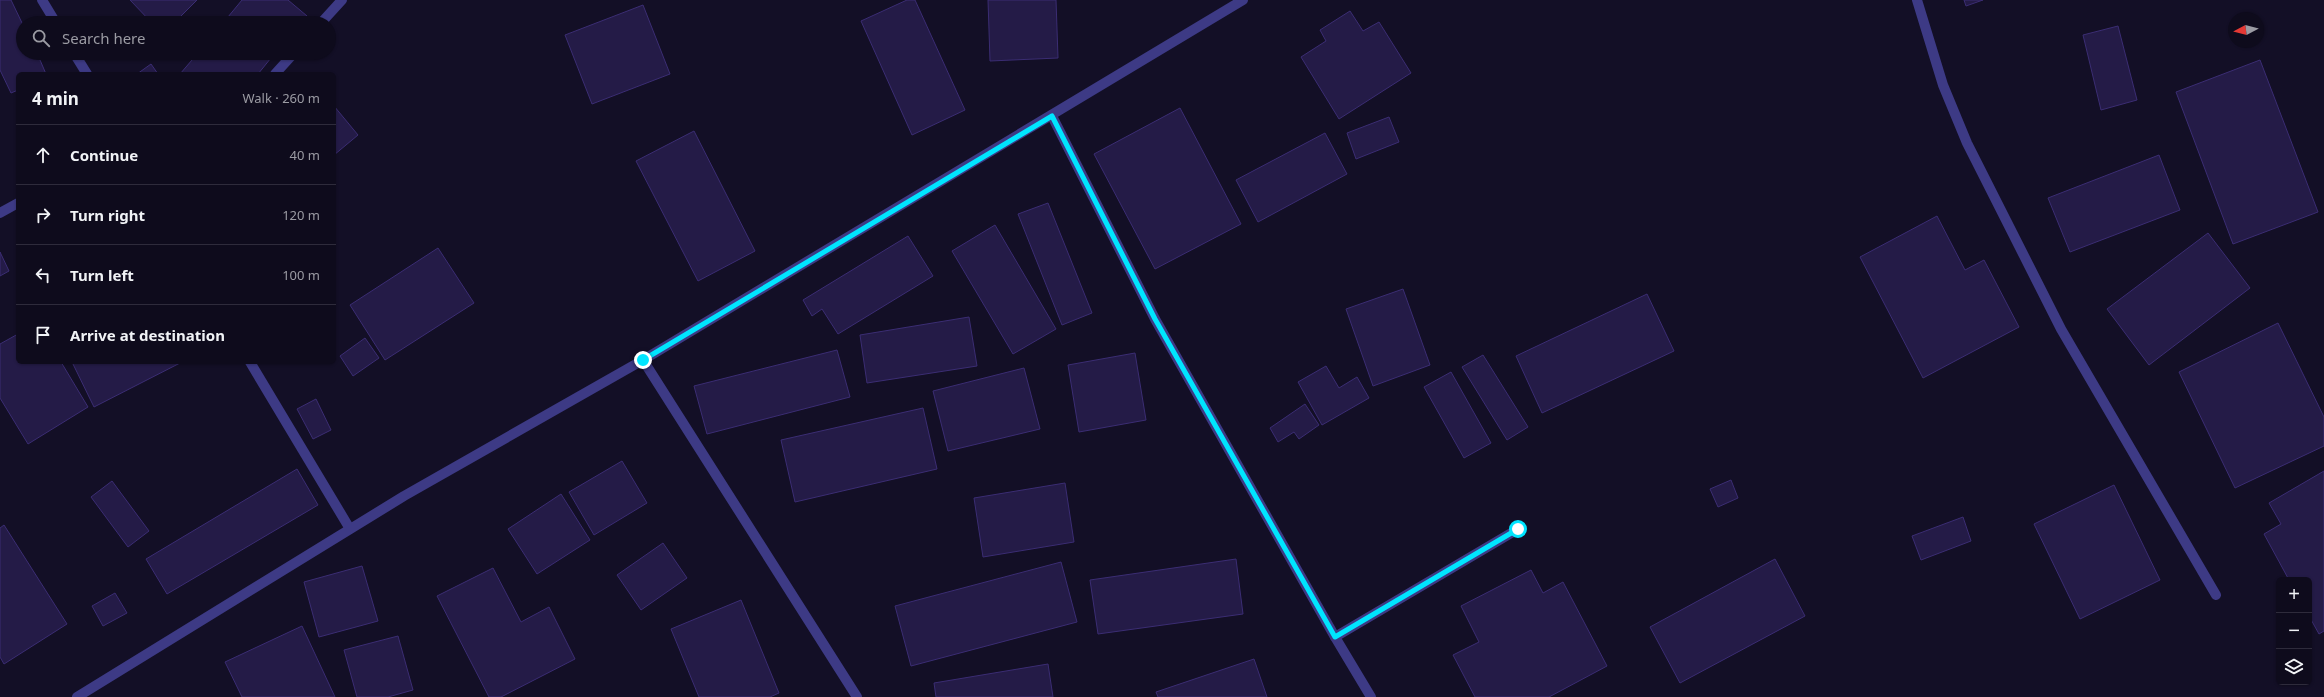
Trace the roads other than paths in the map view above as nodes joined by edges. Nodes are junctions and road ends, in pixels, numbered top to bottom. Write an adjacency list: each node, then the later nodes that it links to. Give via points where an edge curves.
1 (42, 0): 5 (street)
2 (342, 0): 6 (street)
3 (1244, 0): 11 (street)
4 (1917, 0): 18 (street, via 1943,85 1971,150 2061,328)
5 (52, 16)
6 (327, 16)
7 (78, 60): 9 (street)
8 (288, 60): 10 (street)
9 (85, 72)
10 (277, 72)
11 (1052, 116): 14 (street); 19 (street, via 1155,319)
12 (16, 204): 13 (street)
13 (0, 213)
14 (643, 360): 16 (street); 21 (street)
15 (251, 364): 16 (street)
16 (350, 529): 20 (street)
17 (1518, 529): 19 (street)
18 (2216, 595)
19 (1335, 637): 22 (street)
20 (77, 697)
21 (857, 697)
22 (1371, 697)

